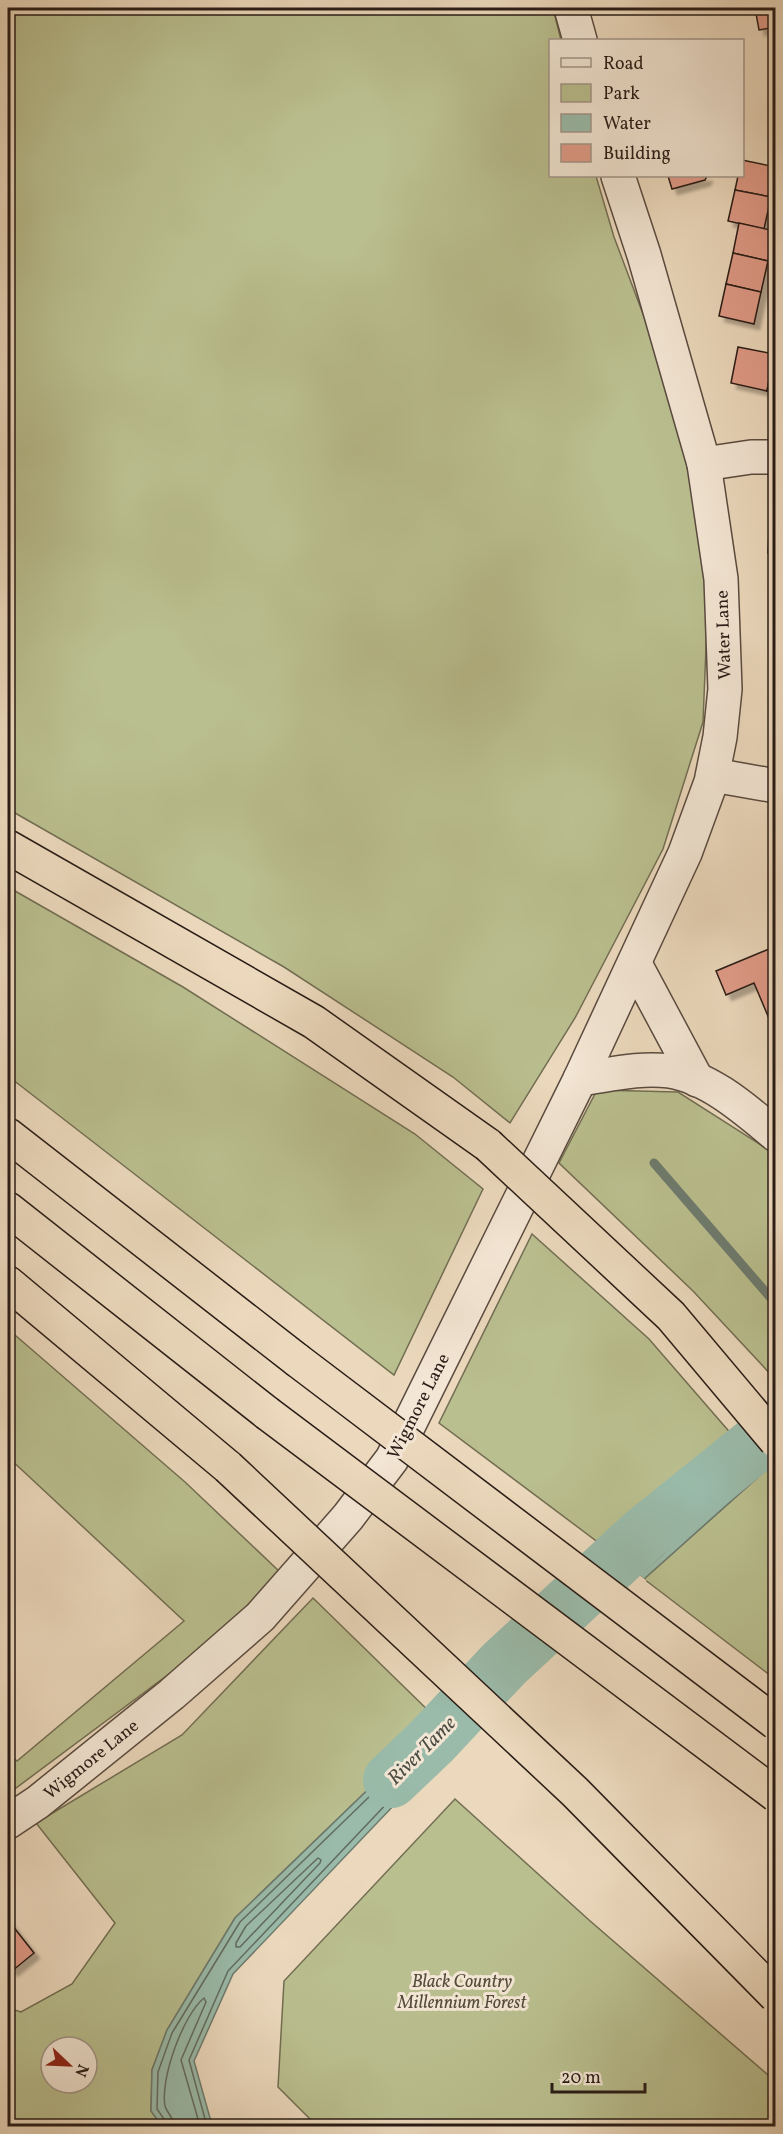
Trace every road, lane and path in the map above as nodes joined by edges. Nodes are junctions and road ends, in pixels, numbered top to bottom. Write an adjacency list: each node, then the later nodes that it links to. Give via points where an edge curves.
1 (571, 8): 2 (street)
2 (580, 39)
3 (618, 177): 5 (street, Water Lane)
4 (776, 457): 5 (street)
5 (704, 464): 6 (street, Water Lane, via 721,579 725,689)
6 (713, 775): 7 (street); 9 (street, Water Lane, via 685,853)
7 (776, 786)
8 (8, 848): 16 (highway, bridge, via 314,1022 488,1145 671,1316)
9 (635, 964): 10 (street, Water Lane); 11 (street)
10 (580, 1079): 11 (street, via 646,1070 670,1071); 19 (street, Wigmore Lane, via 386,1468 260,1617 172,1694)
11 (697, 1080): 13 (street, via 736,1102)
12 (8, 1135): 17 (highway, bridge)
13 (776, 1136)
14 (8, 1209): 18 (highway, bridge, via 267,1413)
15 (8, 1283): 20 (highway, bridge, via 228,1467 575,1792)
16 (776, 1441)
17 (776, 1723)
18 (776, 1795)
19 (8, 1822)
20 (776, 1996)

